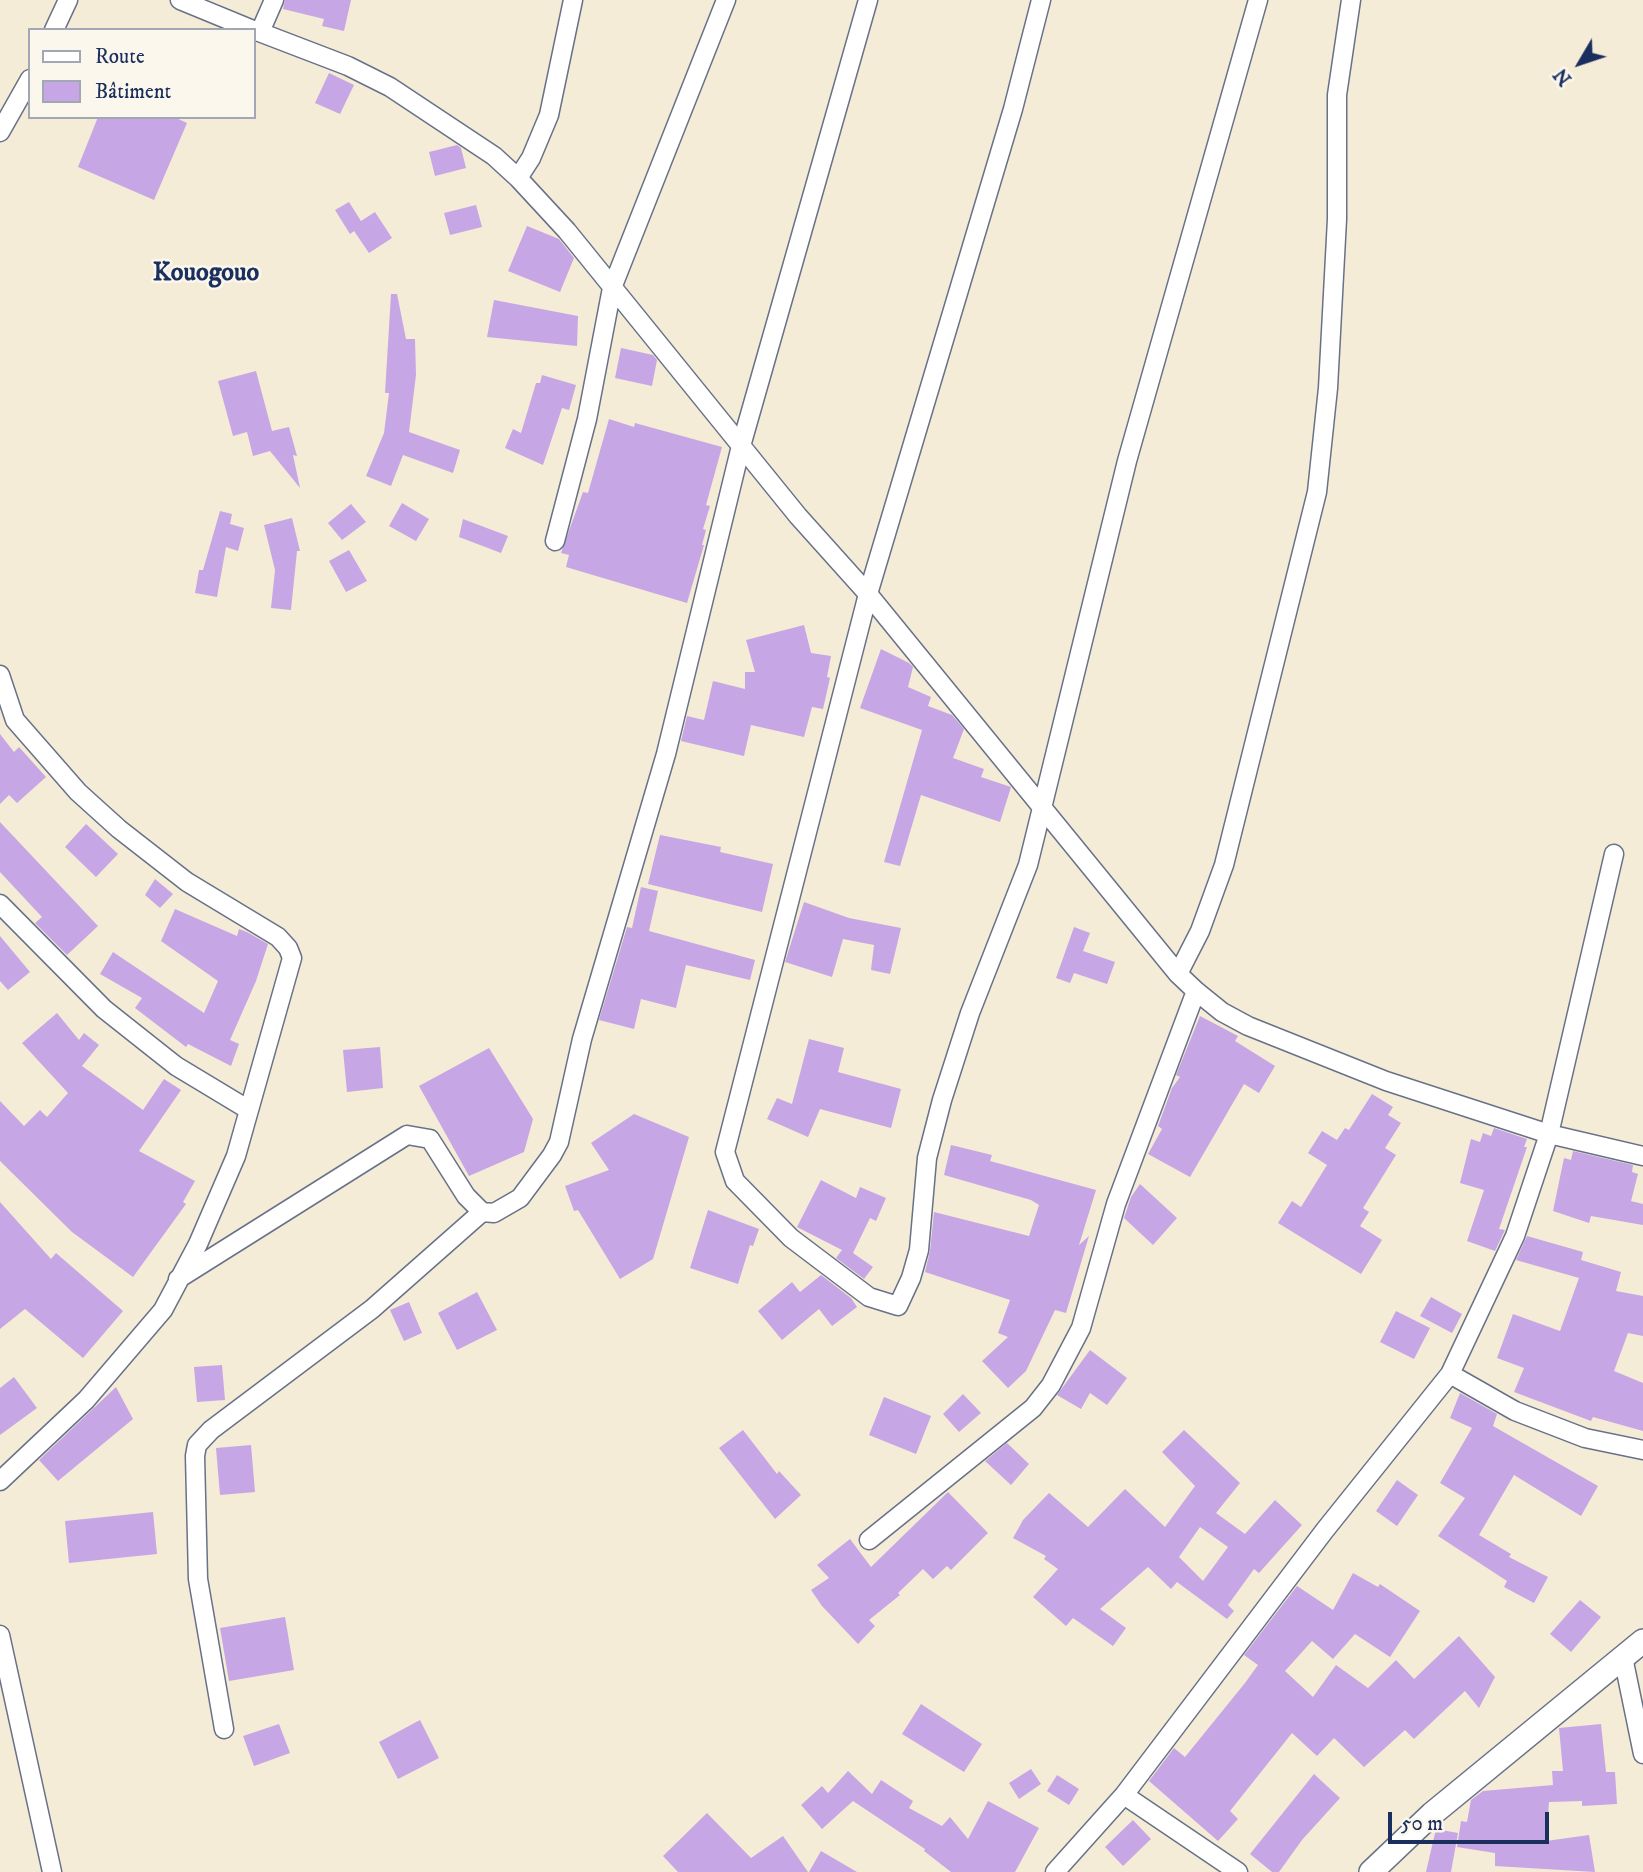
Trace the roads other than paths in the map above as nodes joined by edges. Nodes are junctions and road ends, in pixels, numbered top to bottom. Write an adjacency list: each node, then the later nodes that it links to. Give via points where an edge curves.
1 (68, 0): 10 (street)
2 (180, 0): 11 (street)
3 (274, 0): 12 (street)
4 (573, 0): 15 (street, via 549,115)
5 (726, 0): 16 (street)
6 (868, 0): 17 (street)
7 (1041, 0): 19 (street, via 1013,109)
8 (1258, 0): 22 (street, via 1127,461)
9 (1351, 0): 25 (street, via 1337,95 1335,258 1317,492 1224,865 1200,931)
10 (55, 28)
11 (249, 28)
12 (256, 31): 15 (street, via 390,87 494,156)
13 (28, 83): 14 (street)
14 (0, 132)
15 (518, 178): 16 (street)
16 (612, 288): 17 (street); 18 (street, via 587,419)
17 (741, 446): 19 (street); 30 (street, via 666,754 582,1038 559,1142 520,1198 494,1213)
18 (555, 541)
19 (868, 594): 22 (street); 22 (street, via 724,1152 735,1181 782,1228 869,1297 898,1306 911,1278 919,1250 928,1158 942,1100 970,1013 1028,865)
20 (0, 675): 21 (street)
21 (4, 704): 27 (street, via 40,752 119,829 187,882 278,937 288,948 290,968)
22 (1043, 806): 25 (street)
23 (1614, 854): 28 (street)
24 (0, 904): 27 (street, via 104,1009 176,1066)
25 (1178, 974): 26 (street)
26 (1196, 991): 28 (street, via 1248,1026 1386,1081); 35 (street, via 1116,1205 1081,1328 1051,1385 1033,1408)
27 (249, 1110): 31 (street, via 236,1156)
28 (1549, 1134): 29 (street); 32 (street, via 1515,1236)
29 (1643, 1156)
30 (482, 1212): 31 (street, via 466,1196 430,1139 407,1135); 39 (street, via 372,1309 197,1445 198,1579)
31 (178, 1279): 34 (street, via 163,1310 136,1345 86,1400)
32 (1450, 1374): 33 (street, via 1515,1411 1585,1438); 41 (street, via 1317,1540)
33 (1643, 1450)
34 (0, 1481)
35 (869, 1539)
36 (0, 1635): 42 (street)
37 (1643, 1640): 38 (street)
38 (1623, 1657): 40 (street); 45 (street, via 1432,1814)
39 (224, 1729)
40 (1643, 1755)
41 (1124, 1795): 43 (street); 44 (street)
42 (52, 1872)
43 (1055, 1872)
44 (1238, 1872)
45 (1371, 1872)

